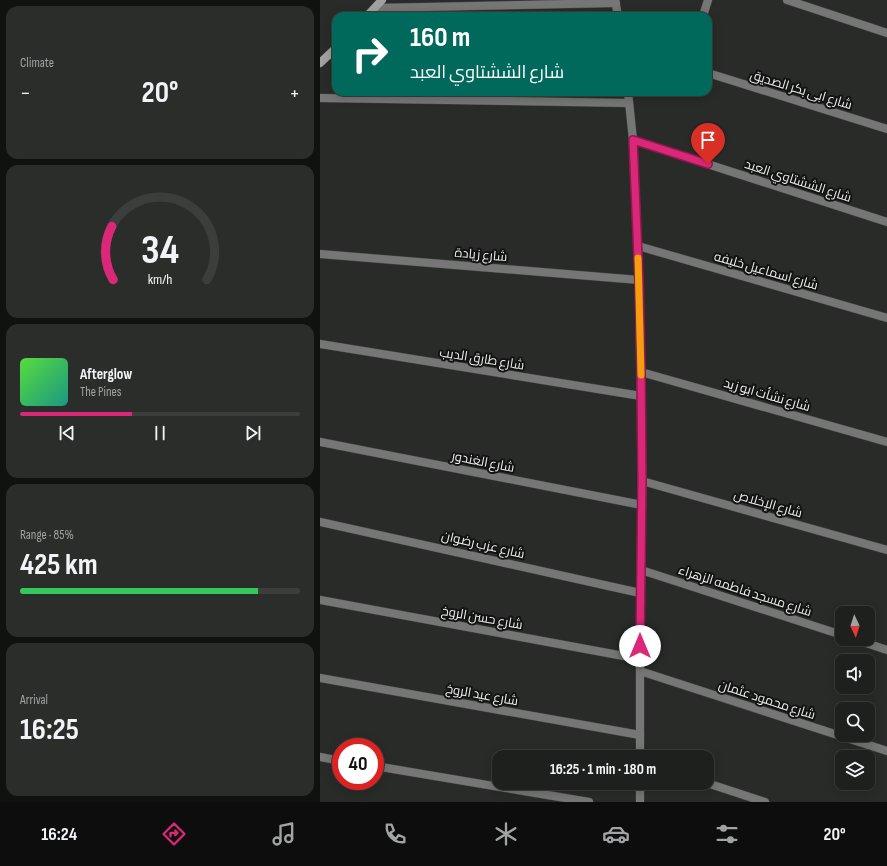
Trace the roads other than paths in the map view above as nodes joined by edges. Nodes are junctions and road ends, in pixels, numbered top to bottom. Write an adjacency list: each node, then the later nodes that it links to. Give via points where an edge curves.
1 (382, 0): 5 (main road)
2 (708, 0): 8 (street)
3 (787, 0): 9 (street)
4 (615, 1): 5 (street); 7 (street)
5 (375, 8): 6 (main road)
6 (371, 12)
7 (617, 12)
8 (704, 12)
9 (887, 33)
10 (332, 52): 11 (main road)
11 (320, 63)
12 (712, 74): 16 (street, شارع ابى بكر الصديق)
13 (628, 96): 15 (street)
14 (320, 98): 15 (street)
15 (629, 103): 17 (street)
16 (887, 129)
17 (633, 140): 18 (street, شارع الششتاوي العبد); 19 (street)
18 (887, 222)
19 (638, 246): 21 (street); 22 (street, شارع اسماعيل خليفه)
20 (320, 254): 21 (street, شارع زيادة)
21 (639, 280): 24 (street)
22 (887, 318)
23 (320, 344): 25 (street, شارع طارق الديب)
24 (641, 372): 25 (street); 27 (street, شارع نشأت ابو زيد)
25 (641, 396): 28 (street)
26 (320, 442): 29 (street, شارع الغندور)
27 (887, 442)
28 (642, 481): 29 (street); 31 (street, شارع الإخلاص)
29 (642, 505): 32 (street)
30 (320, 522): 33 (street, شارع عزب رضوان)
31 (887, 550)
32 (640, 570): 33 (street); 35 (street, شارع مسجد فاطمه الزهراء)
33 (640, 593): 38 (street)
34 (320, 600): 38 (street, شارع حسن الروخ)
35 (835, 633)
36 (875, 646): 37 (street)
37 (887, 650)
38 (640, 659): 39 (street)
39 (640, 671): 41 (street); 43 (street, شارع محمود عثمان)
40 (320, 678): 41 (street, شارع عيد الروخ)
41 (640, 735): 42 (street)
42 (640, 750)
43 (887, 751)
44 (320, 757): 45 (street)
45 (332, 759)
46 (384, 768): 49 (street)
47 (714, 785): 51 (street)
48 (640, 790): 50 (street)
49 (589, 802)
50 (640, 802)
51 (765, 802)

